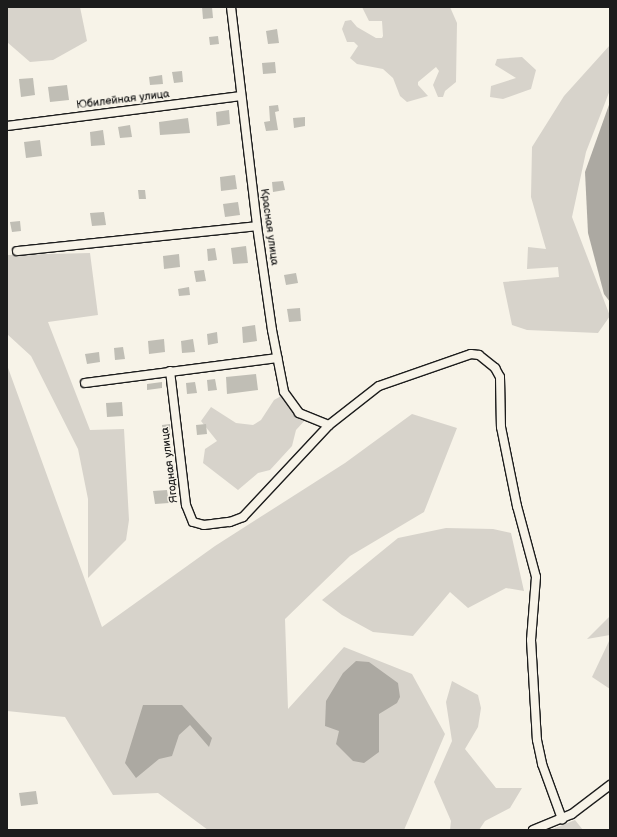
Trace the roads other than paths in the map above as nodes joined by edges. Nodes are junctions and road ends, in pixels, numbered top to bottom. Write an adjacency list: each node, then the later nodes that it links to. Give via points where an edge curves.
1 (231, 7): 2 (street, Красная улица)
2 (241, 96): 3 (street, Юбилейная улица); 4 (street, Красная улица)
3 (7, 126)
4 (257, 226): 5 (street); 6 (street, Красная улица)
5 (17, 251)
6 (277, 358): 7 (street); 9 (street, Красная улица, via 284,392 299,413)
7 (170, 371): 8 (street); 9 (street, Ягодная улица, via 186,505 194,522 204,525 243,517)
8 (85, 383)
9 (329, 425): 11 (street, Ягодная улица, via 378,386 471,354 479,355 495,368 500,378 501,426 517,506 536,577 531,640 537,740 542,764)
10 (610, 785): 11 (street, via 583,807)
11 (562, 819): 12 (street)
12 (533, 830)

